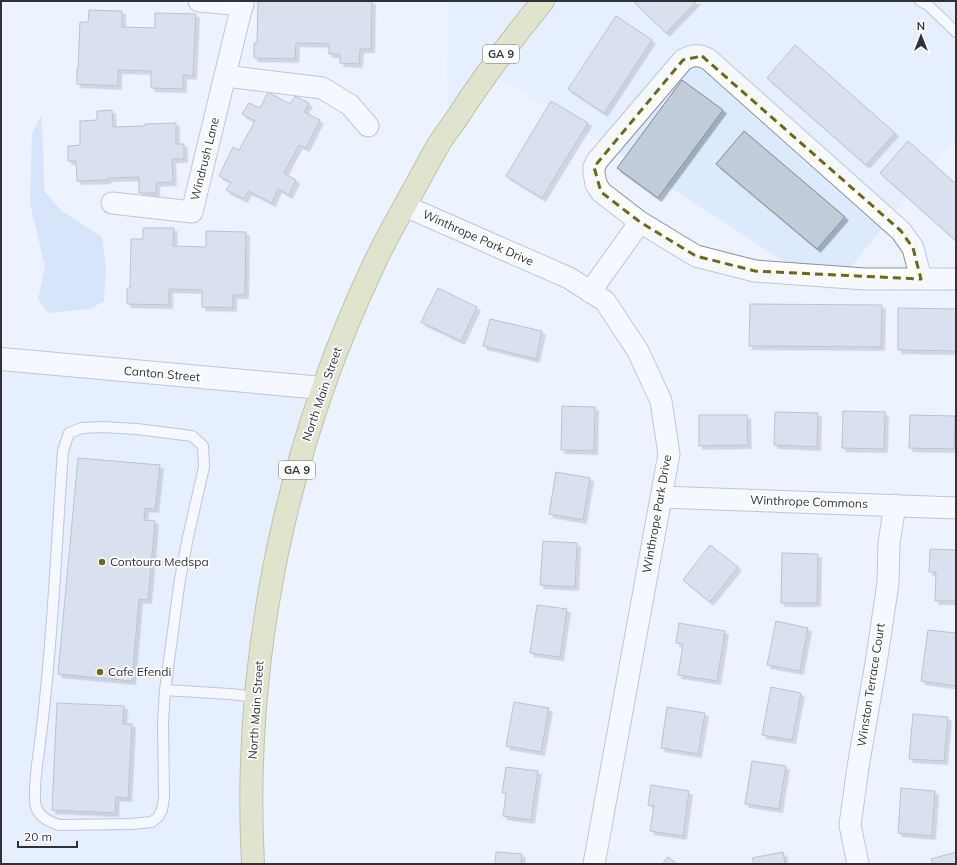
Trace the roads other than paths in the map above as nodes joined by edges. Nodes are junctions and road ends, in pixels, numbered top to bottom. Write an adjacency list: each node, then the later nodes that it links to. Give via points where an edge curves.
1 (199, 1): 4 (street)
2 (543, 1): 9 (main road, North Main Street / GA 9, via 476,88 436,149)
3 (920, 1): 5 (lane, via 928,5)
4 (243, 3): 6 (street, Windrush Lane)
5 (956, 32)
6 (226, 76): 7 (street, via 322,88 350,106); 8 (street, Windrush Lane, via 192,212)
7 (368, 126)
8 (112, 203)
9 (405, 206): 13 (street, Winthrope Park Drive, via 569,278); 15 (main road, North Main Street / GA 9, via 374,262)
10 (640, 222): 11 (street, via 696,256 755,271 865,279); 11 (street, via 601,192 596,184 594,167 683,60 692,56 702,56 708,58 902,231 913,248); 13 (street)
11 (921, 279): 12 (street)
12 (956, 279)
13 (590, 292): 16 (street, Winthrope Park Drive, via 605,301 638,351 661,401 669,454)
14 (1, 359): 15 (street, Canton Street)
15 (322, 388): 20 (main road, North Main Street / GA 9, via 282,526 267,608)
16 (661, 497): 17 (street, Winthrope Commons); 22 (street, Winthrope Park Drive)
17 (895, 505): 18 (street, Winthrope Commons); 23 (street, Winston Terrace Court, via 876,663 850,825)
18 (956, 508)
19 (165, 690): 19 (lane, via 164,798 158,817 152,822 131,824 59,824 44,818 36,808 35,796 50,641 63,451 69,433 82,428 168,432 192,436 203,446 204,467 180,579); 20 (lane)
20 (256, 697): 21 (main road, North Main Street / GA 9, via 252,747)
21 (253, 864)
22 (594, 864)
23 (858, 864)

